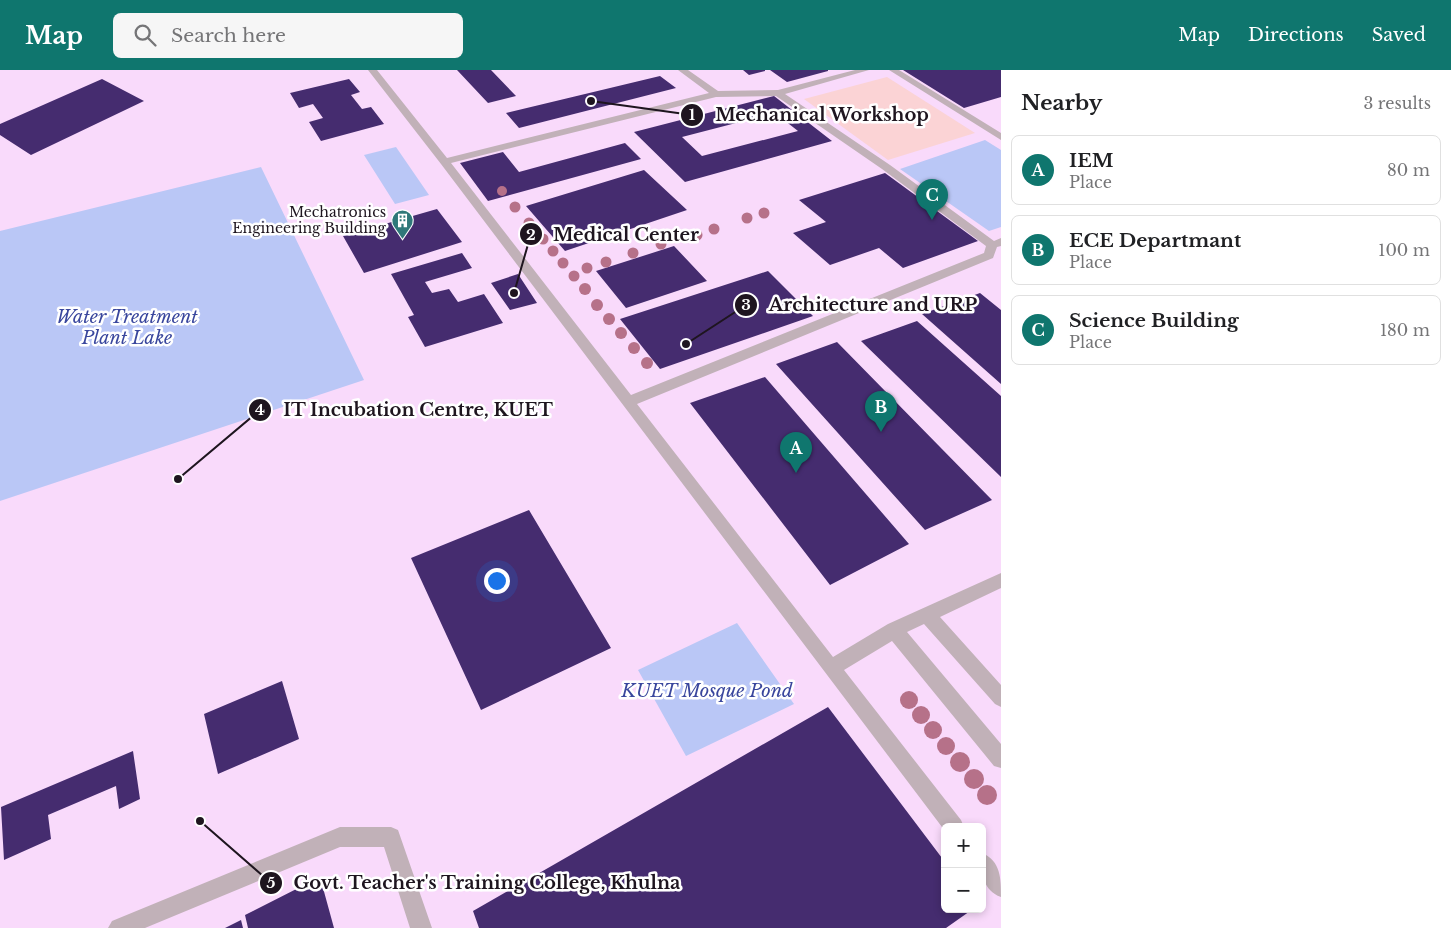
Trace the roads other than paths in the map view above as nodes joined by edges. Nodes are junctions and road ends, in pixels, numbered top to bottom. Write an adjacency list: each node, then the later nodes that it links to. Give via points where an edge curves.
1 (372, 70): 8 (lane)
2 (682, 70): 6 (lane)
3 (865, 70): 5 (lane)
4 (893, 70): 7 (lane)
5 (778, 93): 6 (lane); 9 (lane)
6 (716, 94): 8 (lane)
7 (1001, 137)
8 (445, 162): 10 (lane)
9 (997, 243): 10 (lane, via 990,255)
10 (628, 402): 14 (lane)
11 (1001, 580): 12 (lane)
12 (927, 615): 13 (lane); 15 (lane)
13 (894, 630): 14 (lane); 16 (lane)
14 (831, 668): 17 (lane)
15 (1001, 698)
16 (1001, 759)
17 (951, 823)
18 (986, 868): 19 (lane)
19 (1001, 887)
20 (119, 928): 21 (lane, via 340,837 391,838)
21 (421, 928)

